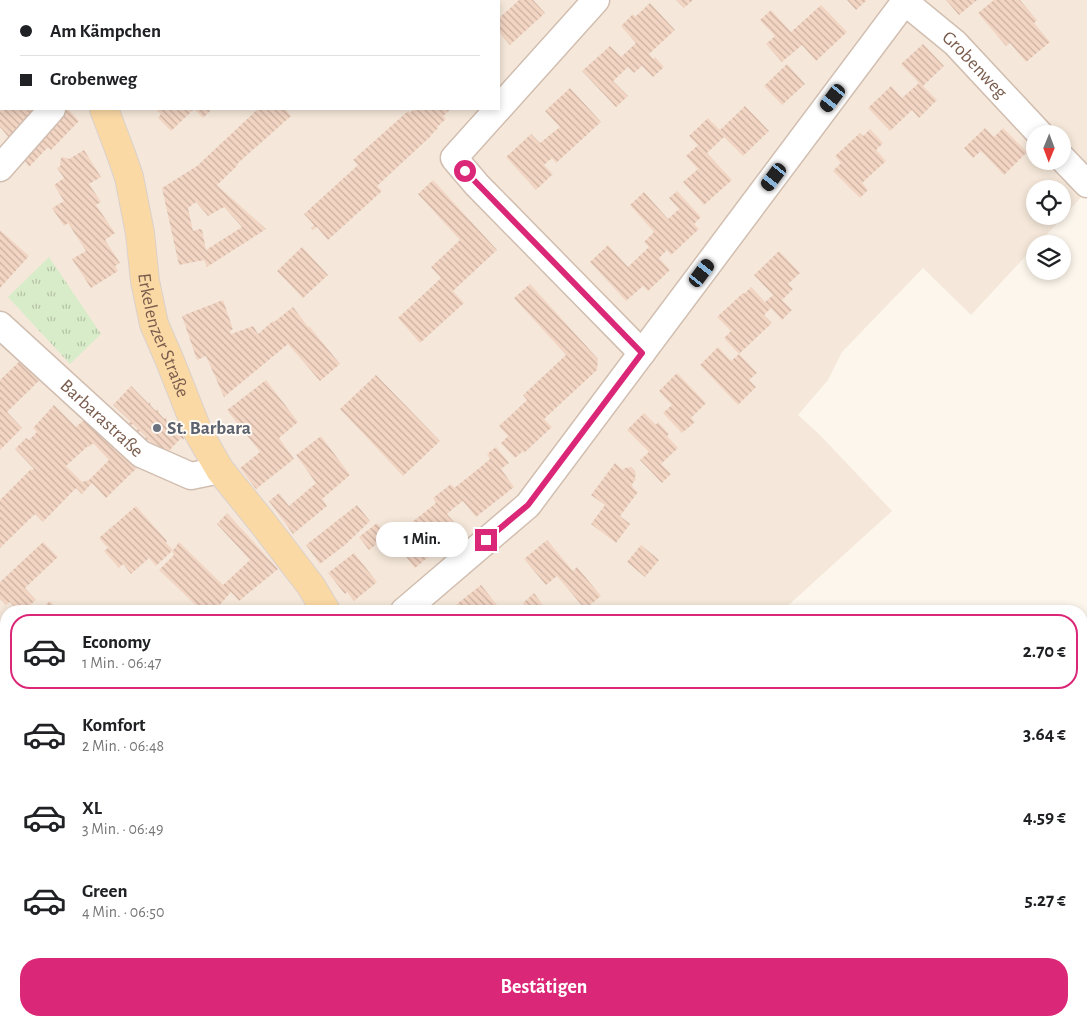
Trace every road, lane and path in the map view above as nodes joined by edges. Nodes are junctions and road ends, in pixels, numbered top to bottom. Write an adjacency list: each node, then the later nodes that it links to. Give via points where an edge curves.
1 (905, 1): 7 (street, Grobenweg, via 955,44); 12 (street, Grobenweg)
2 (583, 5): 3 (street)
3 (500, 106)
4 (51, 110): 9 (street)
5 (104, 110): 13 (main road, Erkelenzer Straße, via 129,177 154,324 198,432)
6 (496, 110): 12 (street, via 454,158)
7 (1032, 125)
8 (1071, 167): 10 (street)
9 (0, 168)
10 (1087, 184)
11 (0, 325): 13 (street, Barbarastraße, via 141,454 191,476)
12 (642, 353): 15 (street, Grobenweg, via 528,505)
13 (220, 470): 14 (main road, Erkelenzer Straße)
14 (322, 605)
15 (411, 605)

